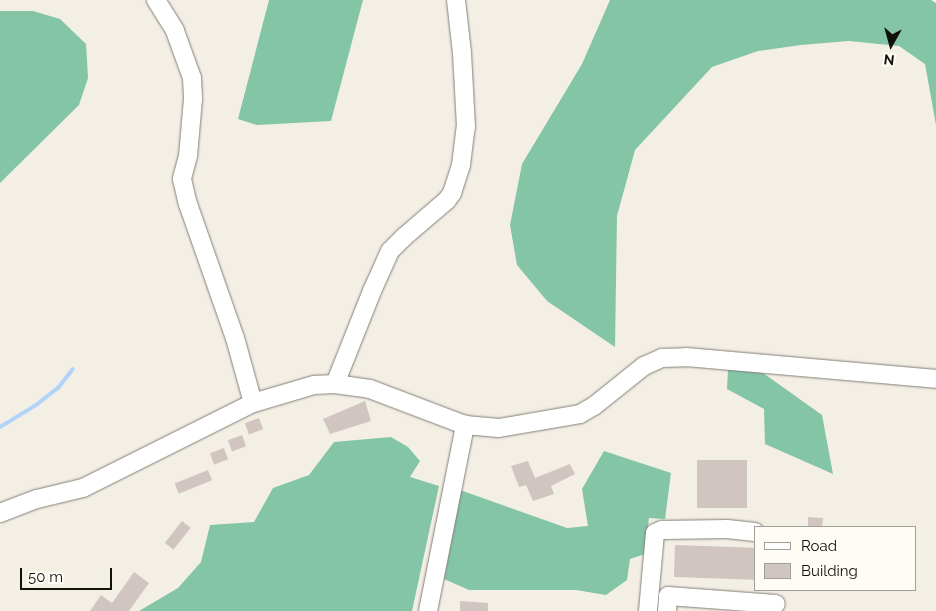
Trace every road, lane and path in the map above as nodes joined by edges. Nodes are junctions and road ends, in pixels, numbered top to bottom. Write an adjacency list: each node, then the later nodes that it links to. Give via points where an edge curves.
1 (156, 0): 5 (street, via 175,31 192,78 194,99 188,156 182,179 188,204 235,338)
2 (456, 0): 4 (street, via 466,127 461,165 452,193 390,251)
3 (936, 379): 6 (street, via 686,357 662,358 644,366 580,414 499,428)
4 (335, 384): 5 (street, via 314,385); 6 (street, via 370,389)
5 (254, 404): 7 (street, via 103,480)
6 (465, 424): 10 (street)
7 (0, 513)
8 (754, 532): 11 (street, via 727,529 662,530 655,533)
9 (775, 601): 12 (street, via 668,596)
10 (428, 611)
11 (648, 611)
12 (667, 611)

